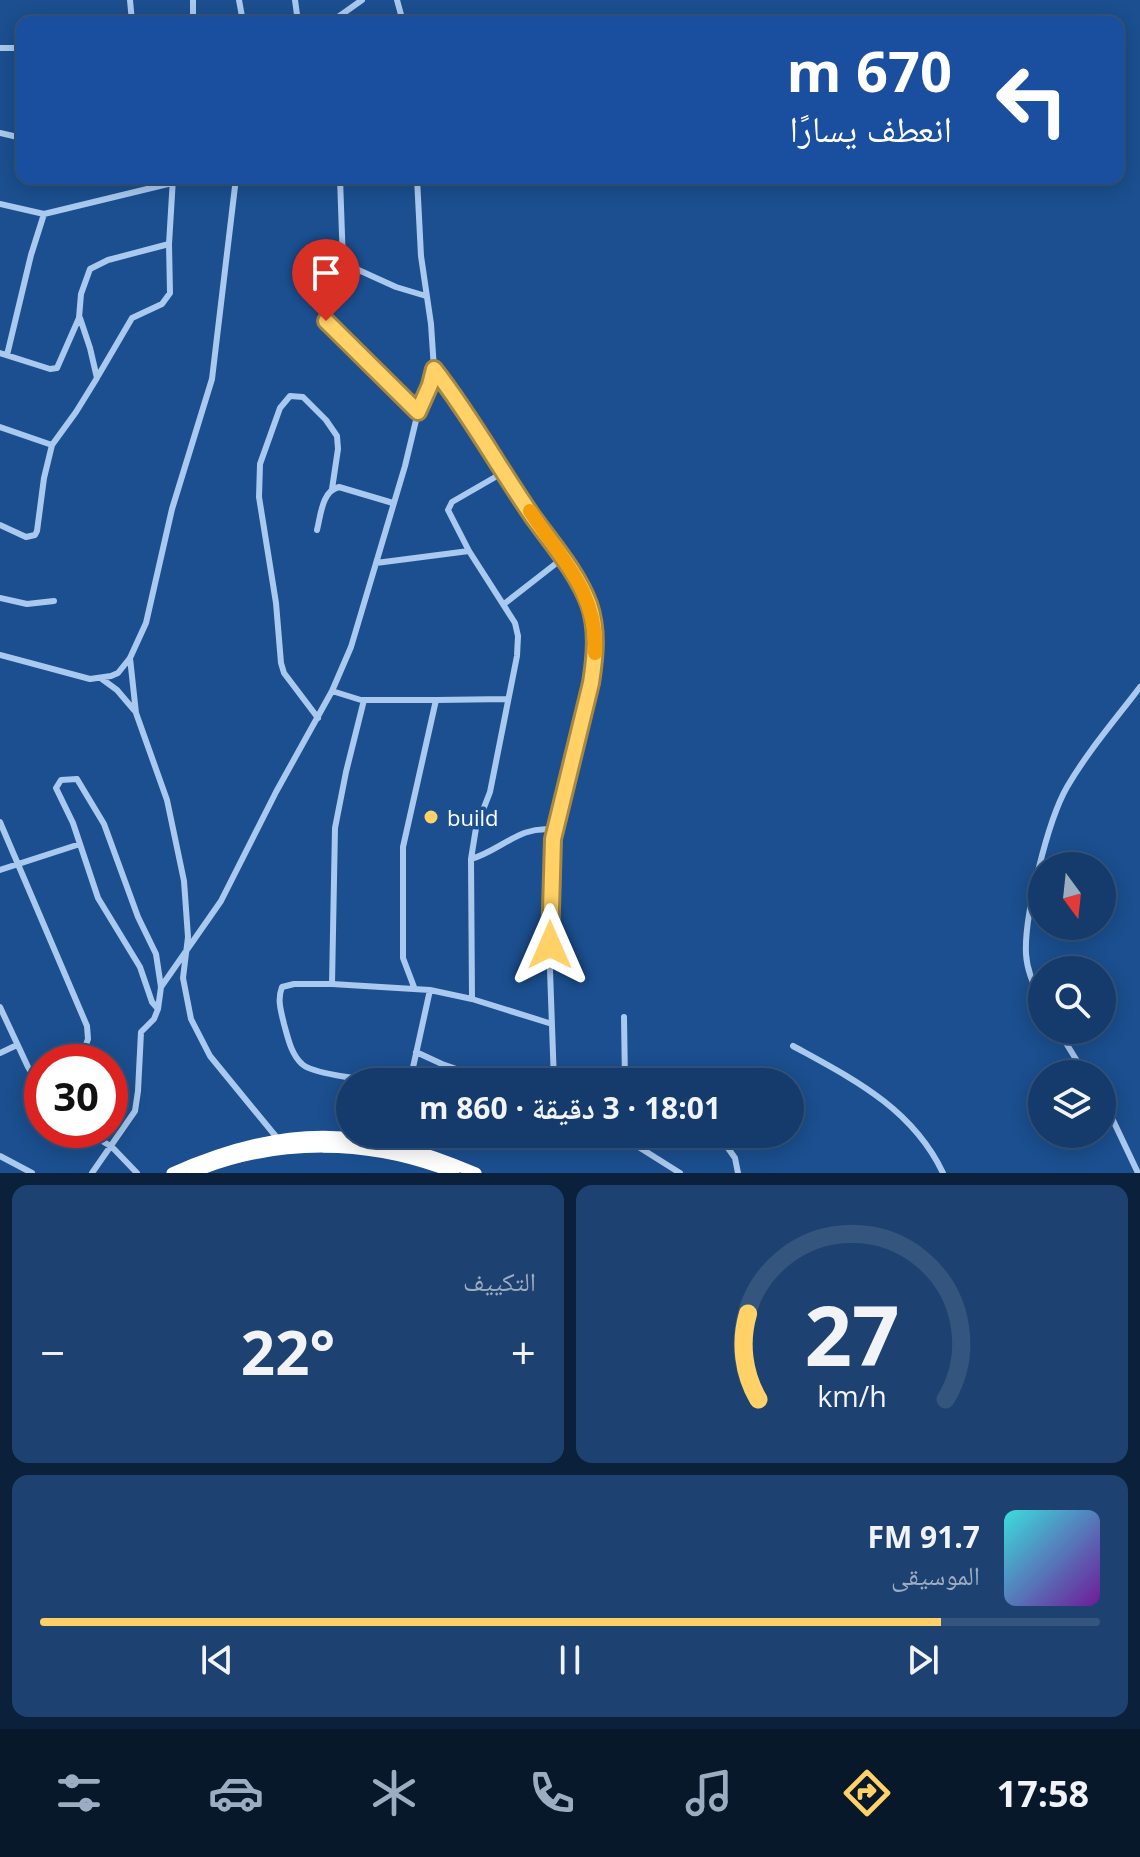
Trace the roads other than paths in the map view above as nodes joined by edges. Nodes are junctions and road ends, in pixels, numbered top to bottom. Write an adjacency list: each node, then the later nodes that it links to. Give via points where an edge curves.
1 (362, 0): 2 (street)
2 (339, 16)
3 (157, 184): 9 (street)
4 (172, 184): 10 (street)
5 (235, 184): 32 (street, via 212,379 172,509 146,623)
6 (340, 184): 11 (street)
7 (417, 184): 12 (street)
8 (0, 204): 9 (street)
9 (44, 214): 14 (street)
10 (169, 244): 13 (street, via 90,269); 16 (street, via 167,300 132,318)
11 (343, 263): 12 (street); 17 (street, via 325,310 326,321)
12 (426, 296): 15 (street)
13 (79, 318): 14 (street, via 54,369); 16 (street)
14 (4, 354)
15 (434, 369): 17 (street); 20 (street)
16 (97, 378): 19 (street)
17 (418, 412): 22 (street)
18 (0, 427): 19 (street)
19 (52, 445): 23 (street, via 35,535 26,537)
20 (504, 472): 25 (street, via 450,504 449,516); 26 (street)
21 (332, 489): 22 (street); 24 (street); 40 (street, via 337,436 303,397 290,396 280,408 263,454 259,497 281,663)
22 (393, 503): 27 (street)
23 (0, 525)
24 (317, 530)
25 (469, 551): 27 (street); 30 (street)
26 (563, 558): 30 (street); 42 (street, via 589,603 595,639 591,683)
27 (376, 563): 35 (street)
28 (0, 598): 29 (street, via 27,604)
29 (54, 601)
30 (504, 604): 36 (street, via 518,636)
31 (0, 655): 33 (street)
32 (130, 658): 33 (street, via 118,673); 39 (street)
33 (101, 679): 39 (street)
34 (1140, 687): 48 (street, via 1060,801 1030,913)
35 (332, 691): 37 (street); 40 (street)
36 (507, 699): 38 (street); 44 (street)
37 (364, 700): 38 (street); 49 (street, via 335,828)
38 (436, 700): 51 (street, via 403,847 403,958)
39 (136, 713): 47 (street, via 160,775 179,853 187,909)
40 (318, 718): 47 (street, via 221,901)
41 (0, 822): 45 (street)
42 (554, 830): 44 (street, via 523,833); 57 (street)
43 (80, 844): 45 (street); 50 (street, via 56,788 58,782 75,777 104,824 156,954); 55 (street, via 98,898 140,967)
44 (471, 859): 53 (street)
45 (19, 863): 46 (street); 58 (street, via 87,1026)
46 (0, 870)
47 (186, 954): 50 (street); 71 (street, via 185,999 199,1038)
48 (1028, 965)
49 (332, 984): 51 (street); 68 (street, via 282,987 280,1005 293,1052 302,1064)
50 (161, 987): 55 (street)
51 (414, 987): 52 (street)
52 (430, 990): 53 (street); 61 (street)
53 (472, 999): 57 (street)
54 (0, 1007): 59 (street)
55 (158, 1009): 69 (street, via 141,1032 138,1091)
56 (624, 1017): 67 (street)
57 (552, 1024): 66 (street)
58 (86, 1044)
59 (17, 1045): 62 (street); 63 (street)
60 (793, 1046): 88 (street, via 890,1105 920,1133)
61 (416, 1052): 64 (street); 65 (street)
62 (0, 1053)
63 (24, 1058)
64 (413, 1068)
65 (454, 1068)
66 (554, 1068)
67 (625, 1068)
68 (336, 1073)
69 (128, 1122)
70 (1116, 1127): 89 (street)
71 (278, 1139): 82 (highway, via 229,1150); 85 (highway, via 352,1137 396,1144)
72 (111, 1148): 80 (street)
73 (113, 1148): 81 (street)
74 (640, 1148): 86 (street)
75 (728, 1148): 87 (street)
76 (0, 1156): 77 (street)
77 (11, 1164): 78 (street); 79 (street)
78 (6, 1173)
79 (32, 1173)
80 (92, 1173)
81 (137, 1173)
82 (172, 1173)
83 (192, 1173): 84 (highway, via 265,1151 319,1146 390,1153)
84 (454, 1173)
85 (476, 1173)
86 (680, 1173)
87 (738, 1173)
88 (943, 1173)
89 (1138, 1173)

